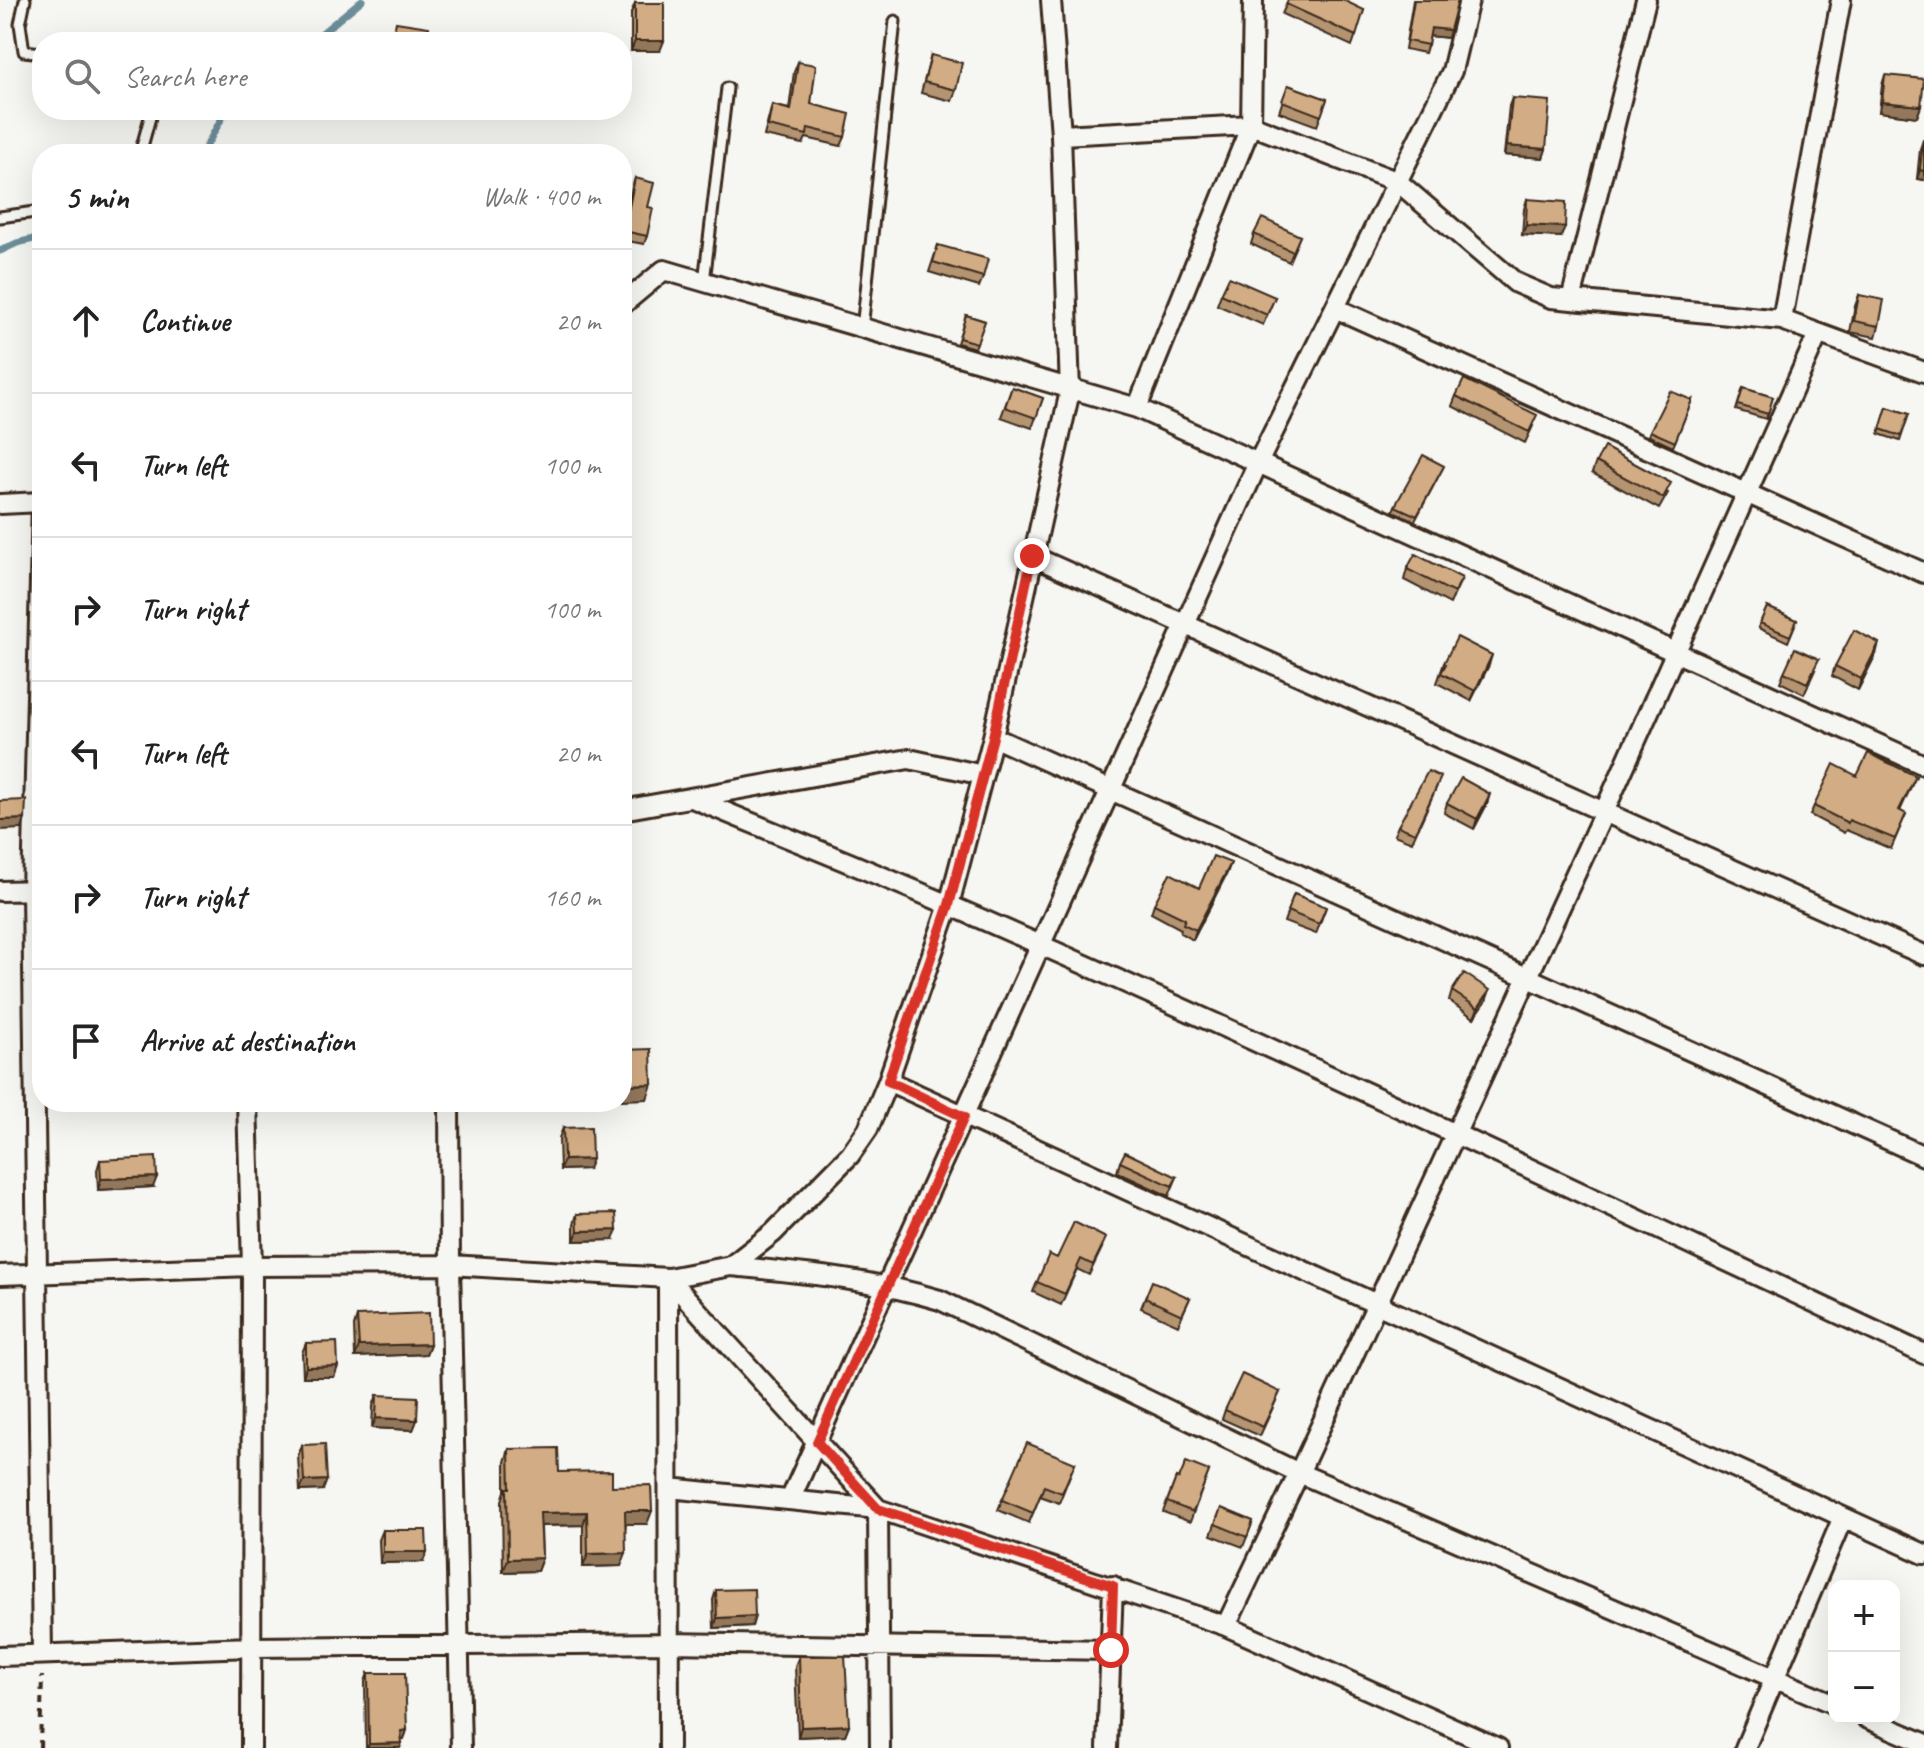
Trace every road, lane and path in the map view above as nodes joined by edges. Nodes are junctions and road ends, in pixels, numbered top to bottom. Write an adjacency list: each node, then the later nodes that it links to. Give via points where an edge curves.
1 (25, 0): 8 (lane, via 20,24 24,51)
2 (1051, 0): 12 (street)
3 (1253, 0): 11 (street)
4 (1469, 0): 14 (street, via 1452,71)
5 (1646, 0): 19 (street)
6 (1841, 0): 21 (street)
7 (895, 21): 22 (lane)
8 (32, 52)
9 (727, 88): 17 (lane)
10 (149, 120): 13 (lane)
11 (1251, 125): 12 (street); 14 (street); 26 (street)
12 (1061, 135): 25 (street)
13 (143, 144)
14 (1398, 182): 19 (street, via 1516,283); 20 (street)
15 (32, 212): 16 (lane)
16 (0, 217)
17 (704, 282): 18 (street, via 664,270); 22 (street)
18 (632, 297)
19 (1571, 300): 21 (street)
20 (1335, 308): 27 (street); 28 (street)
21 (1782, 320): 23 (street)
22 (862, 329): 25 (street)
23 (1818, 334): 24 (street); 28 (street)
24 (1924, 372)
25 (1070, 391): 26 (street); 31 (street)
26 (1137, 408): 27 (street)
27 (1257, 465): 33 (street); 34 (street)
28 (1748, 493): 32 (street); 34 (street)
29 (32, 502): 30 (street)
30 (0, 504)
31 (1032, 556): 33 (street); 35 (street)
32 (1924, 573)
33 (1186, 625): 38 (street); 41 (street)
34 (1675, 654): 36 (street); 41 (street)
35 (993, 737): 37 (street); 38 (street)
36 (1924, 765)
37 (983, 775): 39 (street, via 909,759); 44 (street)
38 (1111, 790): 45 (street); 47 (street)
39 (692, 798): 40 (street); 44 (street)
40 (632, 808)
41 (1604, 812): 46 (street); 47 (street)
42 (32, 890): 43 (street)
43 (0, 891)
44 (949, 905): 45 (street); 48 (street)
45 (1041, 946): 52 (street); 53 (street)
46 (1924, 955)
47 (1526, 979): 53 (street); 54 (street)
48 (888, 1081): 52 (street); 57 (street, via 868,1129 850,1155 773,1233)
49 (37, 1112): 59 (street)
50 (247, 1112): 56 (street)
51 (449, 1112): 55 (street)
52 (964, 1117): 61 (street); 62 (street)
53 (1456, 1134): 62 (street); 63 (street)
54 (1924, 1156)
55 (450, 1265): 56 (street); 60 (street); 74 (street)
56 (252, 1266): 59 (street); 76 (street)
57 (731, 1266): 60 (street); 61 (street)
58 (0, 1275): 59 (street)
59 (37, 1275): 78 (street)
60 (668, 1278): 64 (street); 66 (street)
61 (887, 1287): 64 (street); 65 (street, via 940,1300)
62 (1377, 1305): 65 (street); 69 (street)
63 (1924, 1354)
64 (817, 1442): 67 (street); 68 (street)
65 (1299, 1473): 72 (street); 80 (street)
66 (669, 1488): 67 (street); 73 (street)
67 (790, 1500): 68 (street)
68 (878, 1509): 71 (street); 75 (street)
69 (1843, 1517): 70 (street); 80 (street)
70 (1924, 1554)
71 (1113, 1586): 72 (street); 77 (street)
72 (1226, 1626): 83 (street)
73 (670, 1643): 74 (street); 75 (street); 88 (street)
74 (460, 1645): 76 (street); 87 (street)
75 (879, 1646): 77 (street); 89 (street)
76 (252, 1647): 78 (street); 86 (street)
77 (1111, 1650): 90 (street)
78 (42, 1653): 79 (street); 85 (path)
79 (0, 1656)
80 (1775, 1678): 81 (street); 92 (street)
81 (1828, 1701)
82 (1880, 1724): 84 (street)
83 (1466, 1741): 91 (street)
84 (1924, 1743)
85 (40, 1748)
86 (251, 1748)
87 (461, 1748)
88 (669, 1748)
89 (880, 1748)
90 (1107, 1748)
91 (1498, 1748)
92 (1745, 1748)

